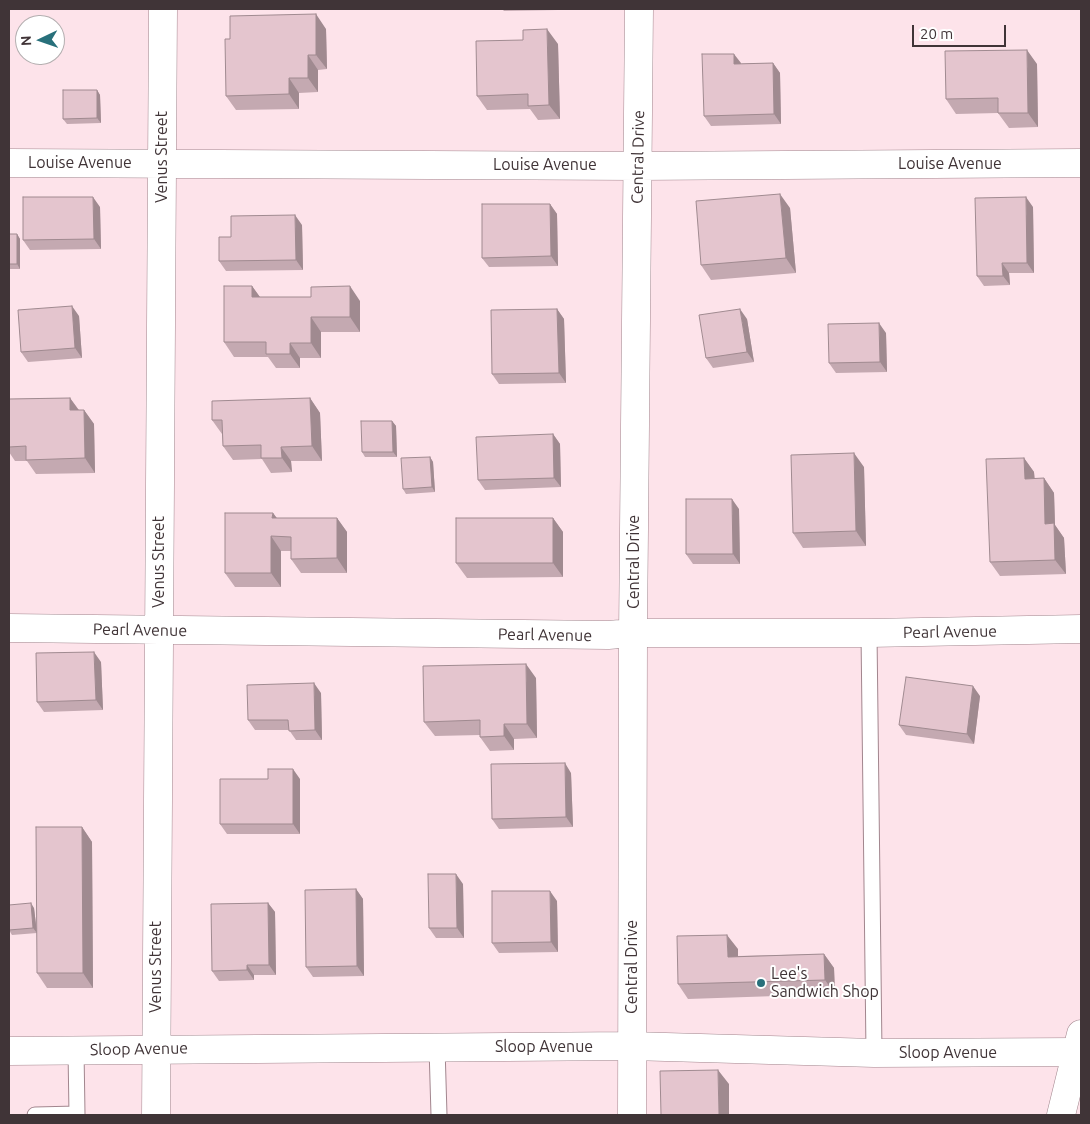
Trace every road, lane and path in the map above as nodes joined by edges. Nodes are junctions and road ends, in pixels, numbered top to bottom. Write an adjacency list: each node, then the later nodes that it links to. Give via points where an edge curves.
1 (163, 9): 5 (street, Venus Street)
2 (639, 9): 6 (street, Central Drive)
3 (9, 163): 5 (street, Louise Avenue)
4 (1081, 163): 6 (street, Louise Avenue)
5 (162, 164): 6 (street, Louise Avenue); 9 (street, Venus Street)
6 (638, 166): 10 (street, Central Drive)
7 (9, 628): 9 (street, Pearl Avenue)
8 (1081, 629): 11 (street, Pearl Avenue)
9 (158, 630): 10 (street, Pearl Avenue); 15 (street, Venus Street)
10 (634, 633): 11 (street, Pearl Avenue); 13 (street, Central Drive)
11 (869, 633): 18 (lane)
12 (1080, 1043): 18 (street, Sloop Avenue); 24 (street)
13 (631, 1046): 14 (street, Sloop Avenue); 18 (street, Sloop Avenue); 23 (street, Central Drive)
14 (437, 1047): 15 (street, Sloop Avenue); 22 (lane)
15 (156, 1049): 16 (street, Sloop Avenue); 21 (street, Venus Street)
16 (76, 1050): 17 (street, Sloop Avenue); 19 (lane)
17 (9, 1051)
18 (874, 1053)
19 (77, 1114): 20 (lane)
20 (35, 1115)
21 (156, 1115)
22 (440, 1115)
23 (632, 1115)
24 (1061, 1115)

